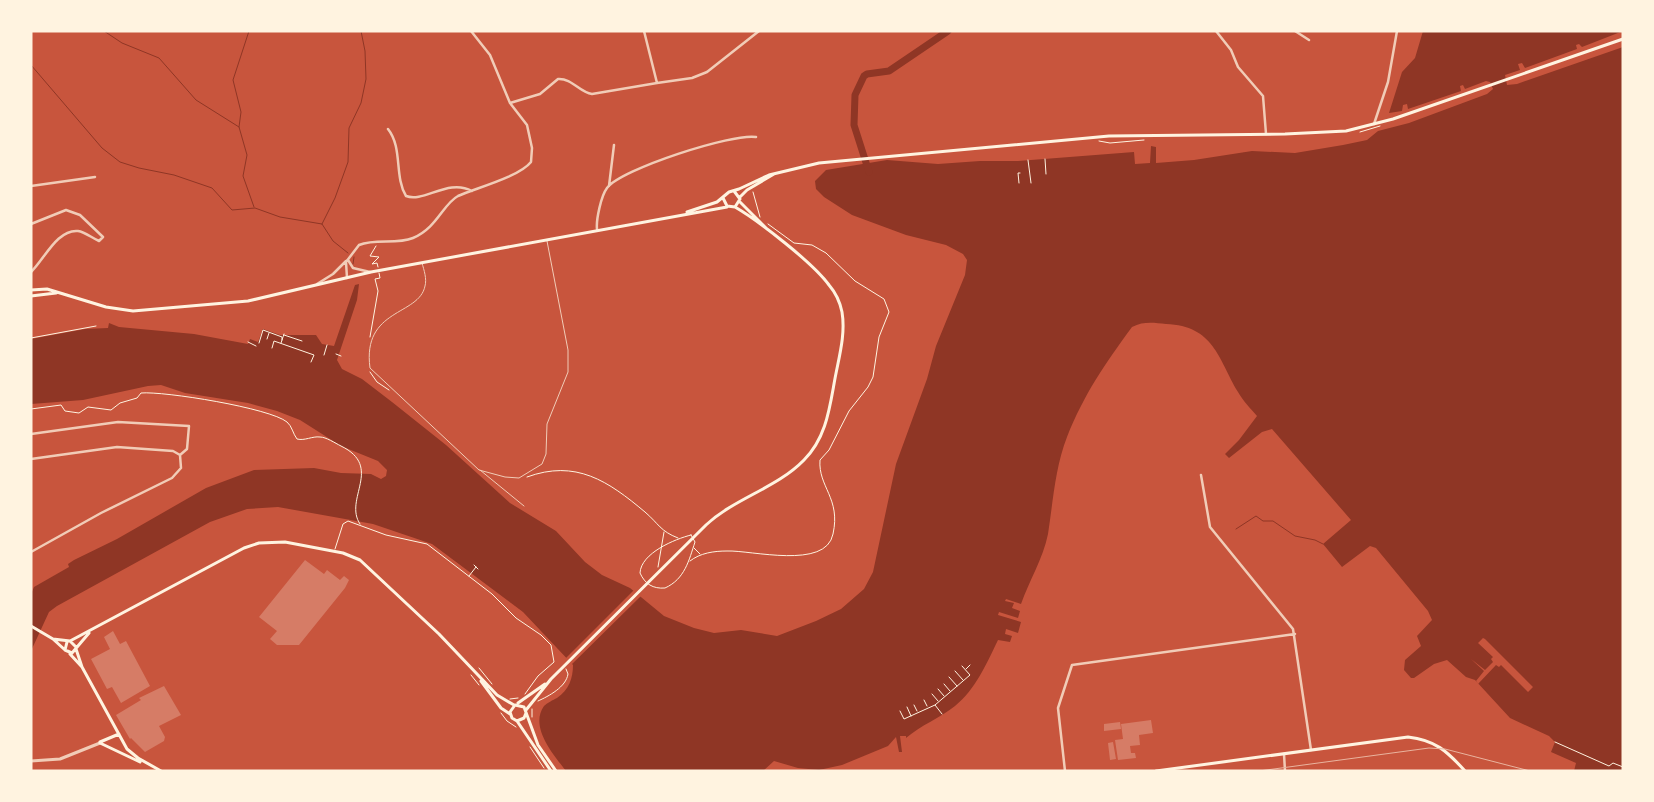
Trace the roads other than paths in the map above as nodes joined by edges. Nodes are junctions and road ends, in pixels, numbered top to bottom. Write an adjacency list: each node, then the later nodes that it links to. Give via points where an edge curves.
1 (471, 31): 10 (street, via 490,55)
2 (644, 31): 9 (street)
3 (759, 31): 9 (street, via 703,74)
4 (1216, 31): 13 (street, via 1231,50 1238,67 1263,96)
5 (1295, 31): 8 (street)
6 (1397, 31): 11 (street, via 1388,82)
7 (1623, 39): 11 (main road)
8 (1309, 40)
9 (657, 83): 10 (street, via 595,94 558,79 540,94)
10 (510, 103): 20 (street, via 529,130 531,162)
11 (1374, 125): 13 (main road, via 1322,133)
12 (388, 129): 20 (street, via 397,151 406,196 415,197 449,187)
13 (1266, 134): 16 (main road, via 1109,136 860,158 808,164)
14 (756, 137): 19 (street, via 739,137 648,164)
15 (614, 145): 19 (street)
16 (775, 174): 21 (main road); 22 (main road)
17 (94, 177): 18 (street)
18 (31, 186)
19 (609, 186): 29 (street, via 604,193)
20 (472, 191): 32 (street, via 455,198 435,223 414,237 359,245)
21 (734, 191): 22 (main road); 23 (main road, via 726,193)
22 (740, 197): 24 (main road)
23 (723, 198): 25 (main road); 27 (main road)
24 (740, 202): 26 (main road); 30 (main road)
25 (727, 206): 26 (main road); 27 (main road)
26 (736, 207): 30 (main road)
27 (687, 212): 29 (main road)
28 (31, 224): 34 (street, via 66,210 80,215 102,238 100,241 77,231 66,234)
29 (597, 229): 31 (main road)
30 (768, 230): 58 (main road, via 824,278 841,309 842,344 826,426 817,444 801,463 714,517)
31 (547, 238): 33 (main road); 44 (lane, via 568,350 568,372 547,424 546,454 542,464 519,478)
32 (348, 259): 35 (street, via 352,268); 36 (street); 37 (street)
33 (422, 262): 35 (main road); 44 (lane, via 426,280 422,293 417,300 382,322 372,340 370,368)
34 (31, 272)
35 (370, 272): 36 (main road)
36 (347, 278): 37 (main road)
37 (316, 285): 39 (main road, via 248,301 194,304 141,312 106,307)
38 (31, 290): 39 (main road)
39 (56, 293): 40 (main road)
40 (31, 296)
41 (31, 434): 42 (street, via 118,422 189,426 187,448)
42 (180, 455): 43 (street, via 169,450 117,447); 47 (street, via 181,468 175,476)
43 (31, 459)
44 (479, 470): 46 (lane)
45 (1201, 475): 50 (street, via 1210,527 1288,621)
46 (524, 506)
47 (31, 552)
48 (31, 626): 51 (main road)
49 (89, 633): 52 (main road); 53 (main road); 57 (main road, via 244,548 259,543 285,542 354,557 371,568)
50 (1295, 634): 65 (street); 72 (street, via 1072,665 1058,708)
51 (53, 639): 52 (main road); 54 (main road)
52 (69, 642): 53 (main road); 54 (main road)
53 (76, 648): 55 (main road); 56 (main road)
54 (65, 650): 55 (main road)
55 (70, 654): 56 (main road)
56 (82, 667): 63 (main road)
57 (473, 669): 59 (main road, via 497,695); 61 (main road)
58 (551, 679): 59 (main road); 60 (main road)
59 (515, 705): 60 (main road, via 522,705); 61 (main road)
60 (526, 712): 62 (main road, via 524,718); 71 (main road, via 538,745)
61 (510, 714): 62 (main road)
62 (517, 721): 70 (main road)
63 (118, 734): 64 (main road); 68 (main road)
64 (100, 743): 67 (street, via 60,759); 68 (main road)
65 (1311, 750): 66 (main road); 75 (main road, via 1408,737 1423,738 1445,749)
66 (1284, 754): 73 (main road); 74 (street)
67 (31, 761)
68 (142, 761): 69 (main road)
69 (161, 771)
70 (551, 771)
71 (556, 771)
72 (1066, 771)
73 (1156, 771)
74 (1286, 771)
75 (1465, 771)

